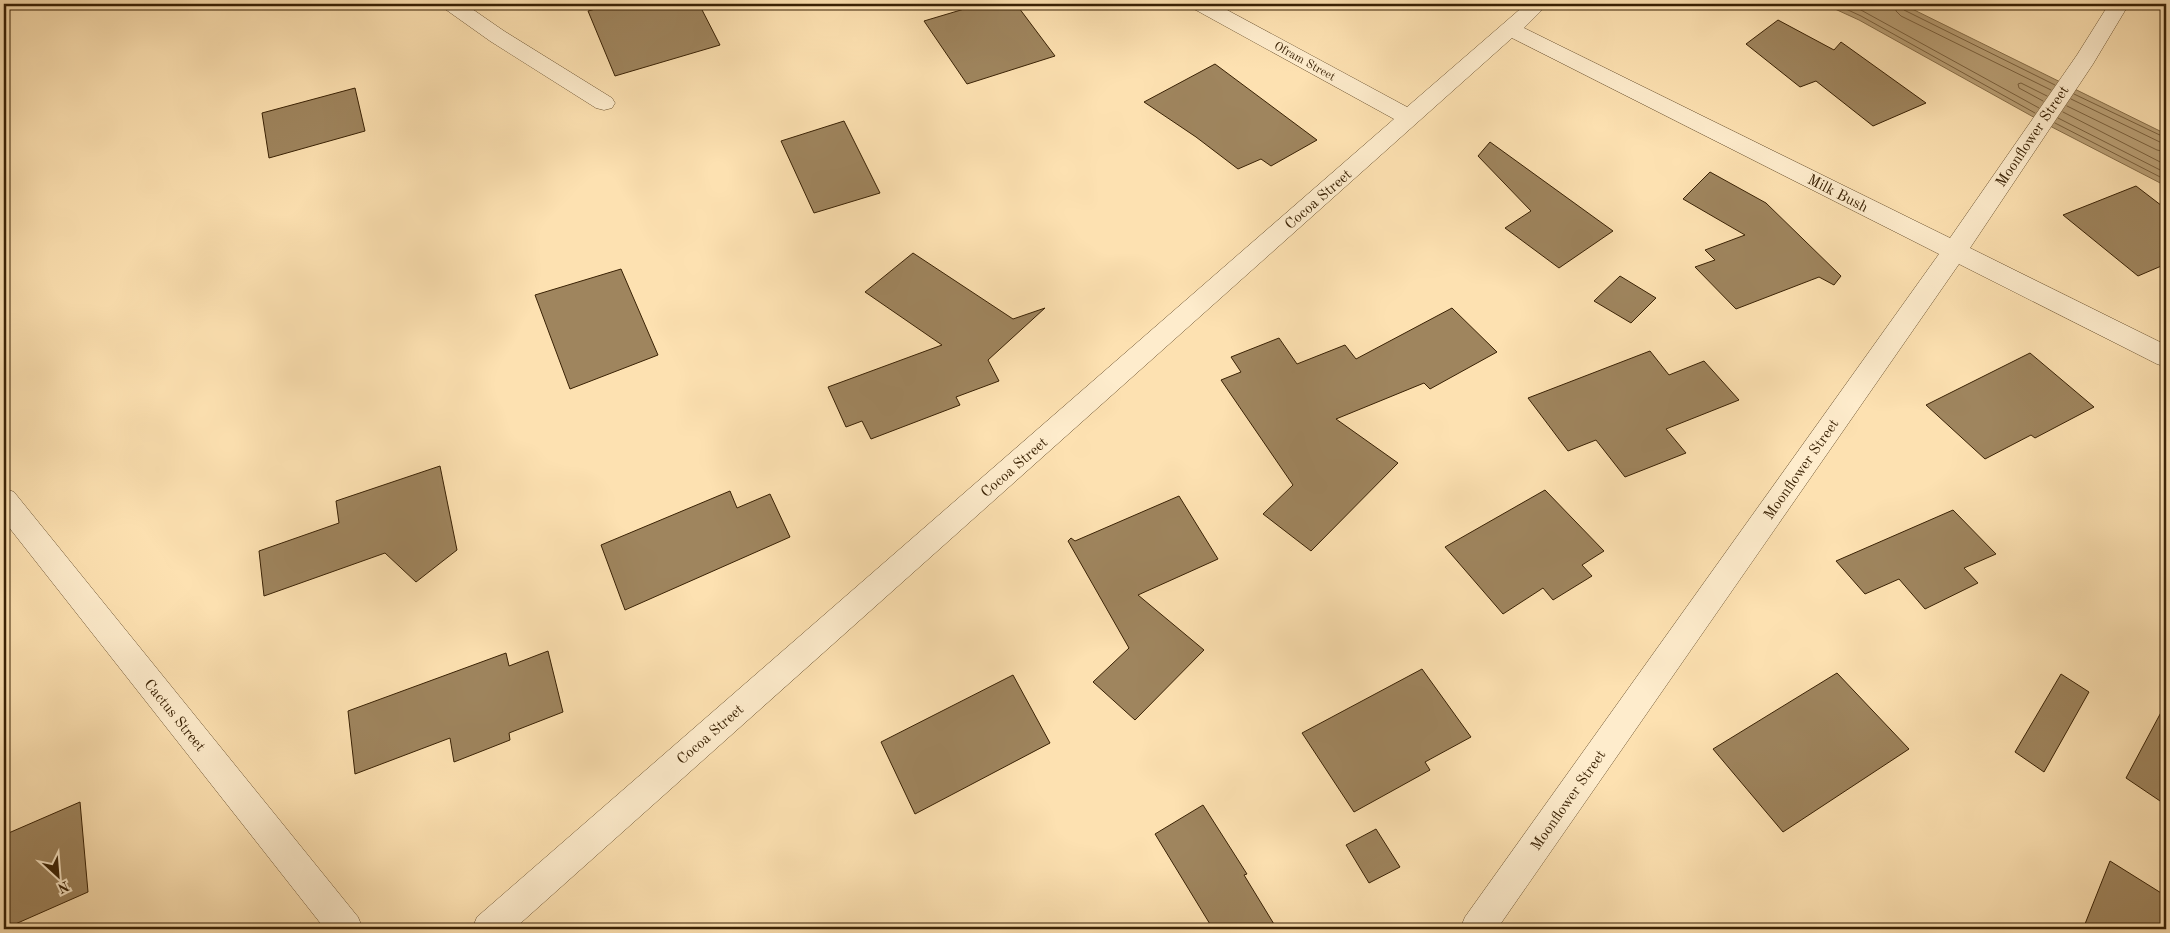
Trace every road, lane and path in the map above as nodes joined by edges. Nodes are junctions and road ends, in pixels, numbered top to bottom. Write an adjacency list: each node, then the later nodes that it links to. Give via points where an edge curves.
1 (452, 4): 6 (street)
2 (1201, 4): 7 (street, Ofram Street)
3 (1538, 4): 5 (street, Cocoa Street)
4 (2119, 4): 8 (street, Moonflower Street)
5 (1510, 29): 7 (street, Cocoa Street); 8 (street, Milk Bush)
6 (604, 103)
7 (1410, 118): 12 (street, Cocoa Street)
8 (1954, 252): 9 (street, Milk Bush); 13 (street, Moonflower Street)
9 (2166, 357)
10 (4, 500): 11 (street, Cactus Street)
11 (346, 929)
12 (489, 929)
13 (1477, 929)

